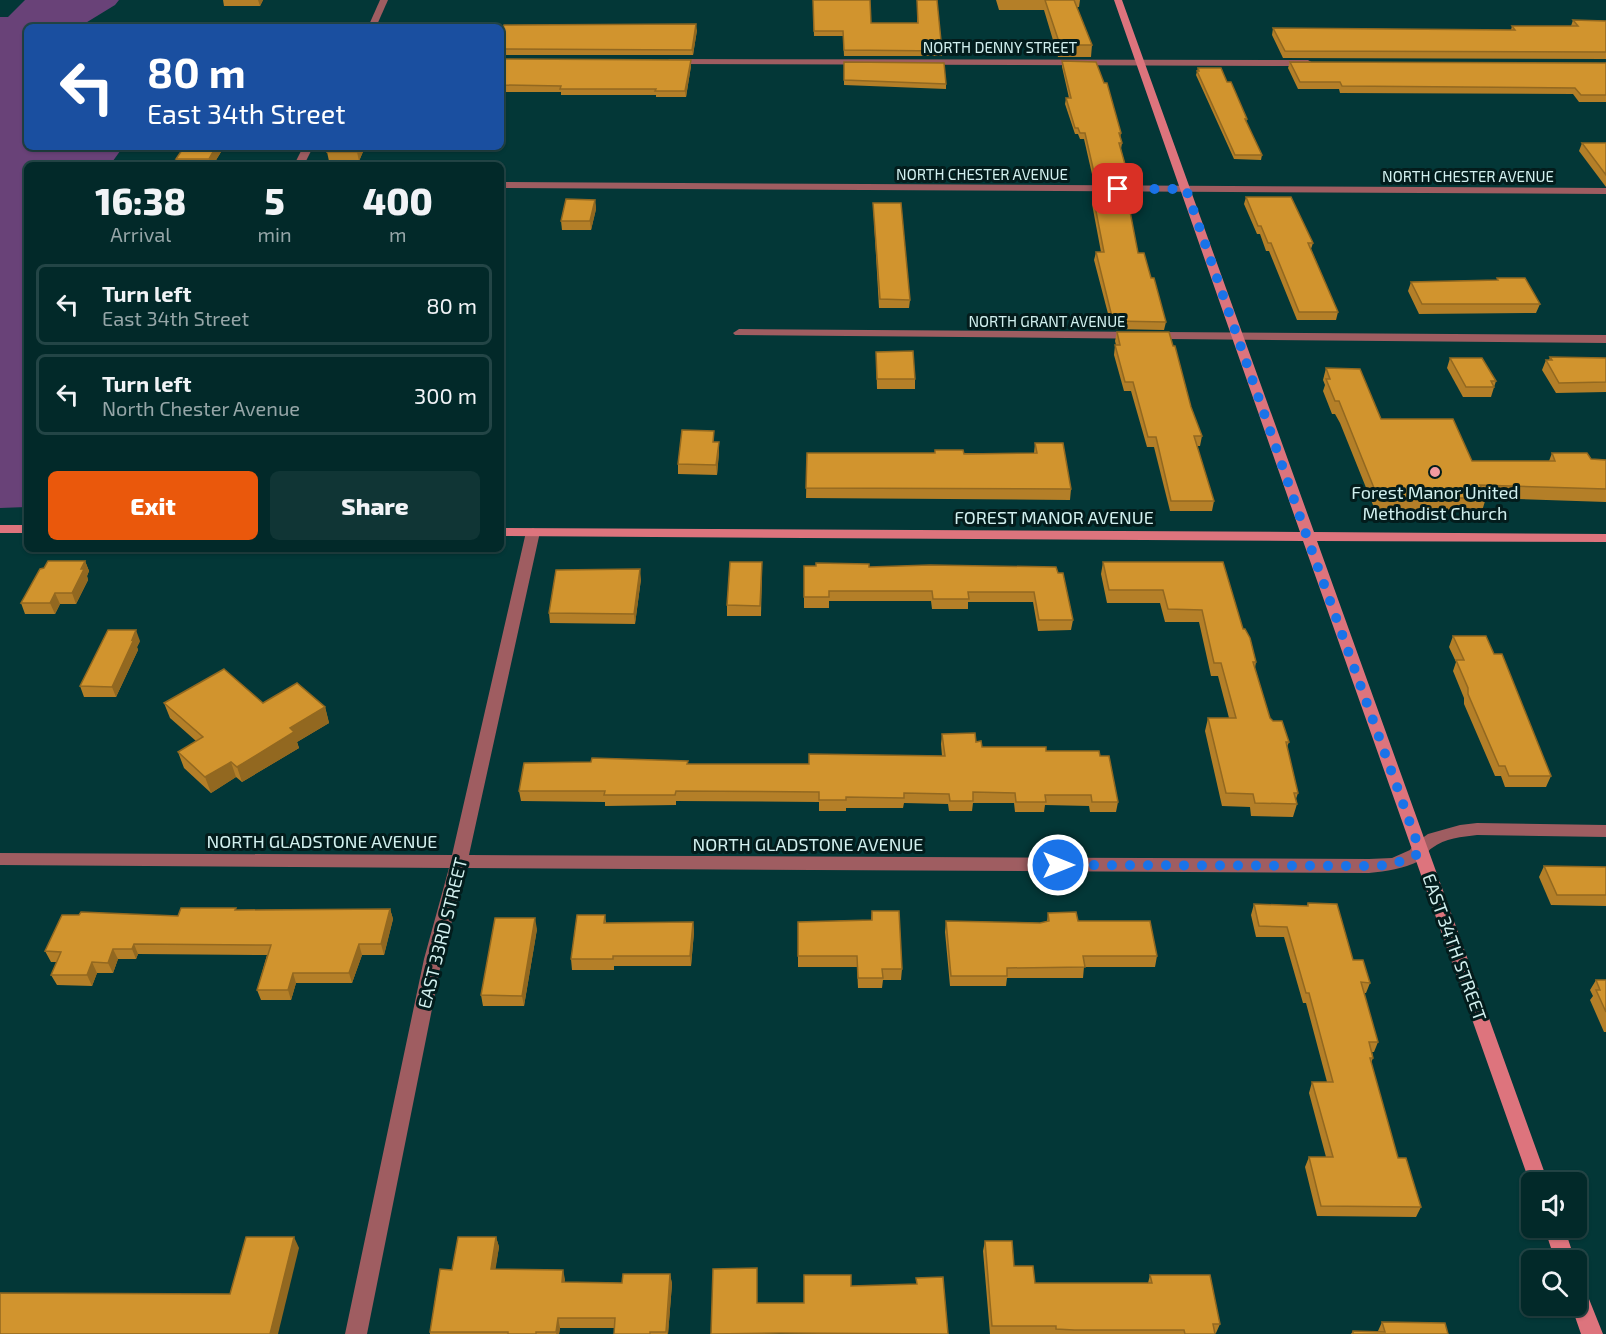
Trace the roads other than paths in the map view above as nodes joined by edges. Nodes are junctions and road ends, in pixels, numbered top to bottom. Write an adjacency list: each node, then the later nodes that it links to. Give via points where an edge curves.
1 (384, 0): 3 (street)
2 (1118, 0): 5 (main road, EAST 34TH STREET)
3 (373, 24)
4 (667, 61): 5 (street, NORTH DENNY STREET)
5 (1140, 62): 6 (street, NORTH DENNY STREET); 8 (main road, EAST 34TH STREET)
6 (1314, 63)
7 (504, 185): 8 (street, NORTH CHESTER AVENUE)
8 (1186, 189): 9 (street, NORTH CHESTER AVENUE); 11 (main road, EAST 34TH STREET)
9 (1606, 192)
10 (739, 333): 11 (street, NORTH GRANT AVENUE)
11 (1238, 337): 12 (street, NORTH GRANT AVENUE); 17 (main road, EAST 34TH STREET)
12 (1606, 339)
13 (0, 529): 14 (main road)
14 (24, 530)
15 (504, 532): 16 (main road, FOREST MANOR AVENUE)
16 (533, 532): 17 (main road, FOREST MANOR AVENUE); 22 (street, EAST 33RD STREET)
17 (1307, 537): 18 (main road, FOREST MANOR AVENUE); 20 (main road, EAST 34TH STREET)
18 (1606, 538)
19 (1606, 831): 20 (street, NORTH GLADSTONE AVENUE, via 1477,829 1444,835)
20 (1419, 848): 22 (street, NORTH GLADSTONE AVENUE, via 1416,855 1401,861 1369,866); 23 (main road, EAST 34TH STREET)
21 (0, 859): 22 (street, NORTH GLADSTONE AVENUE)
22 (459, 862): 25 (street, EAST 33RD STREET, via 433,959)
23 (1534, 1172)
24 (1585, 1316): 26 (main road)
25 (356, 1334)
26 (1592, 1334)

